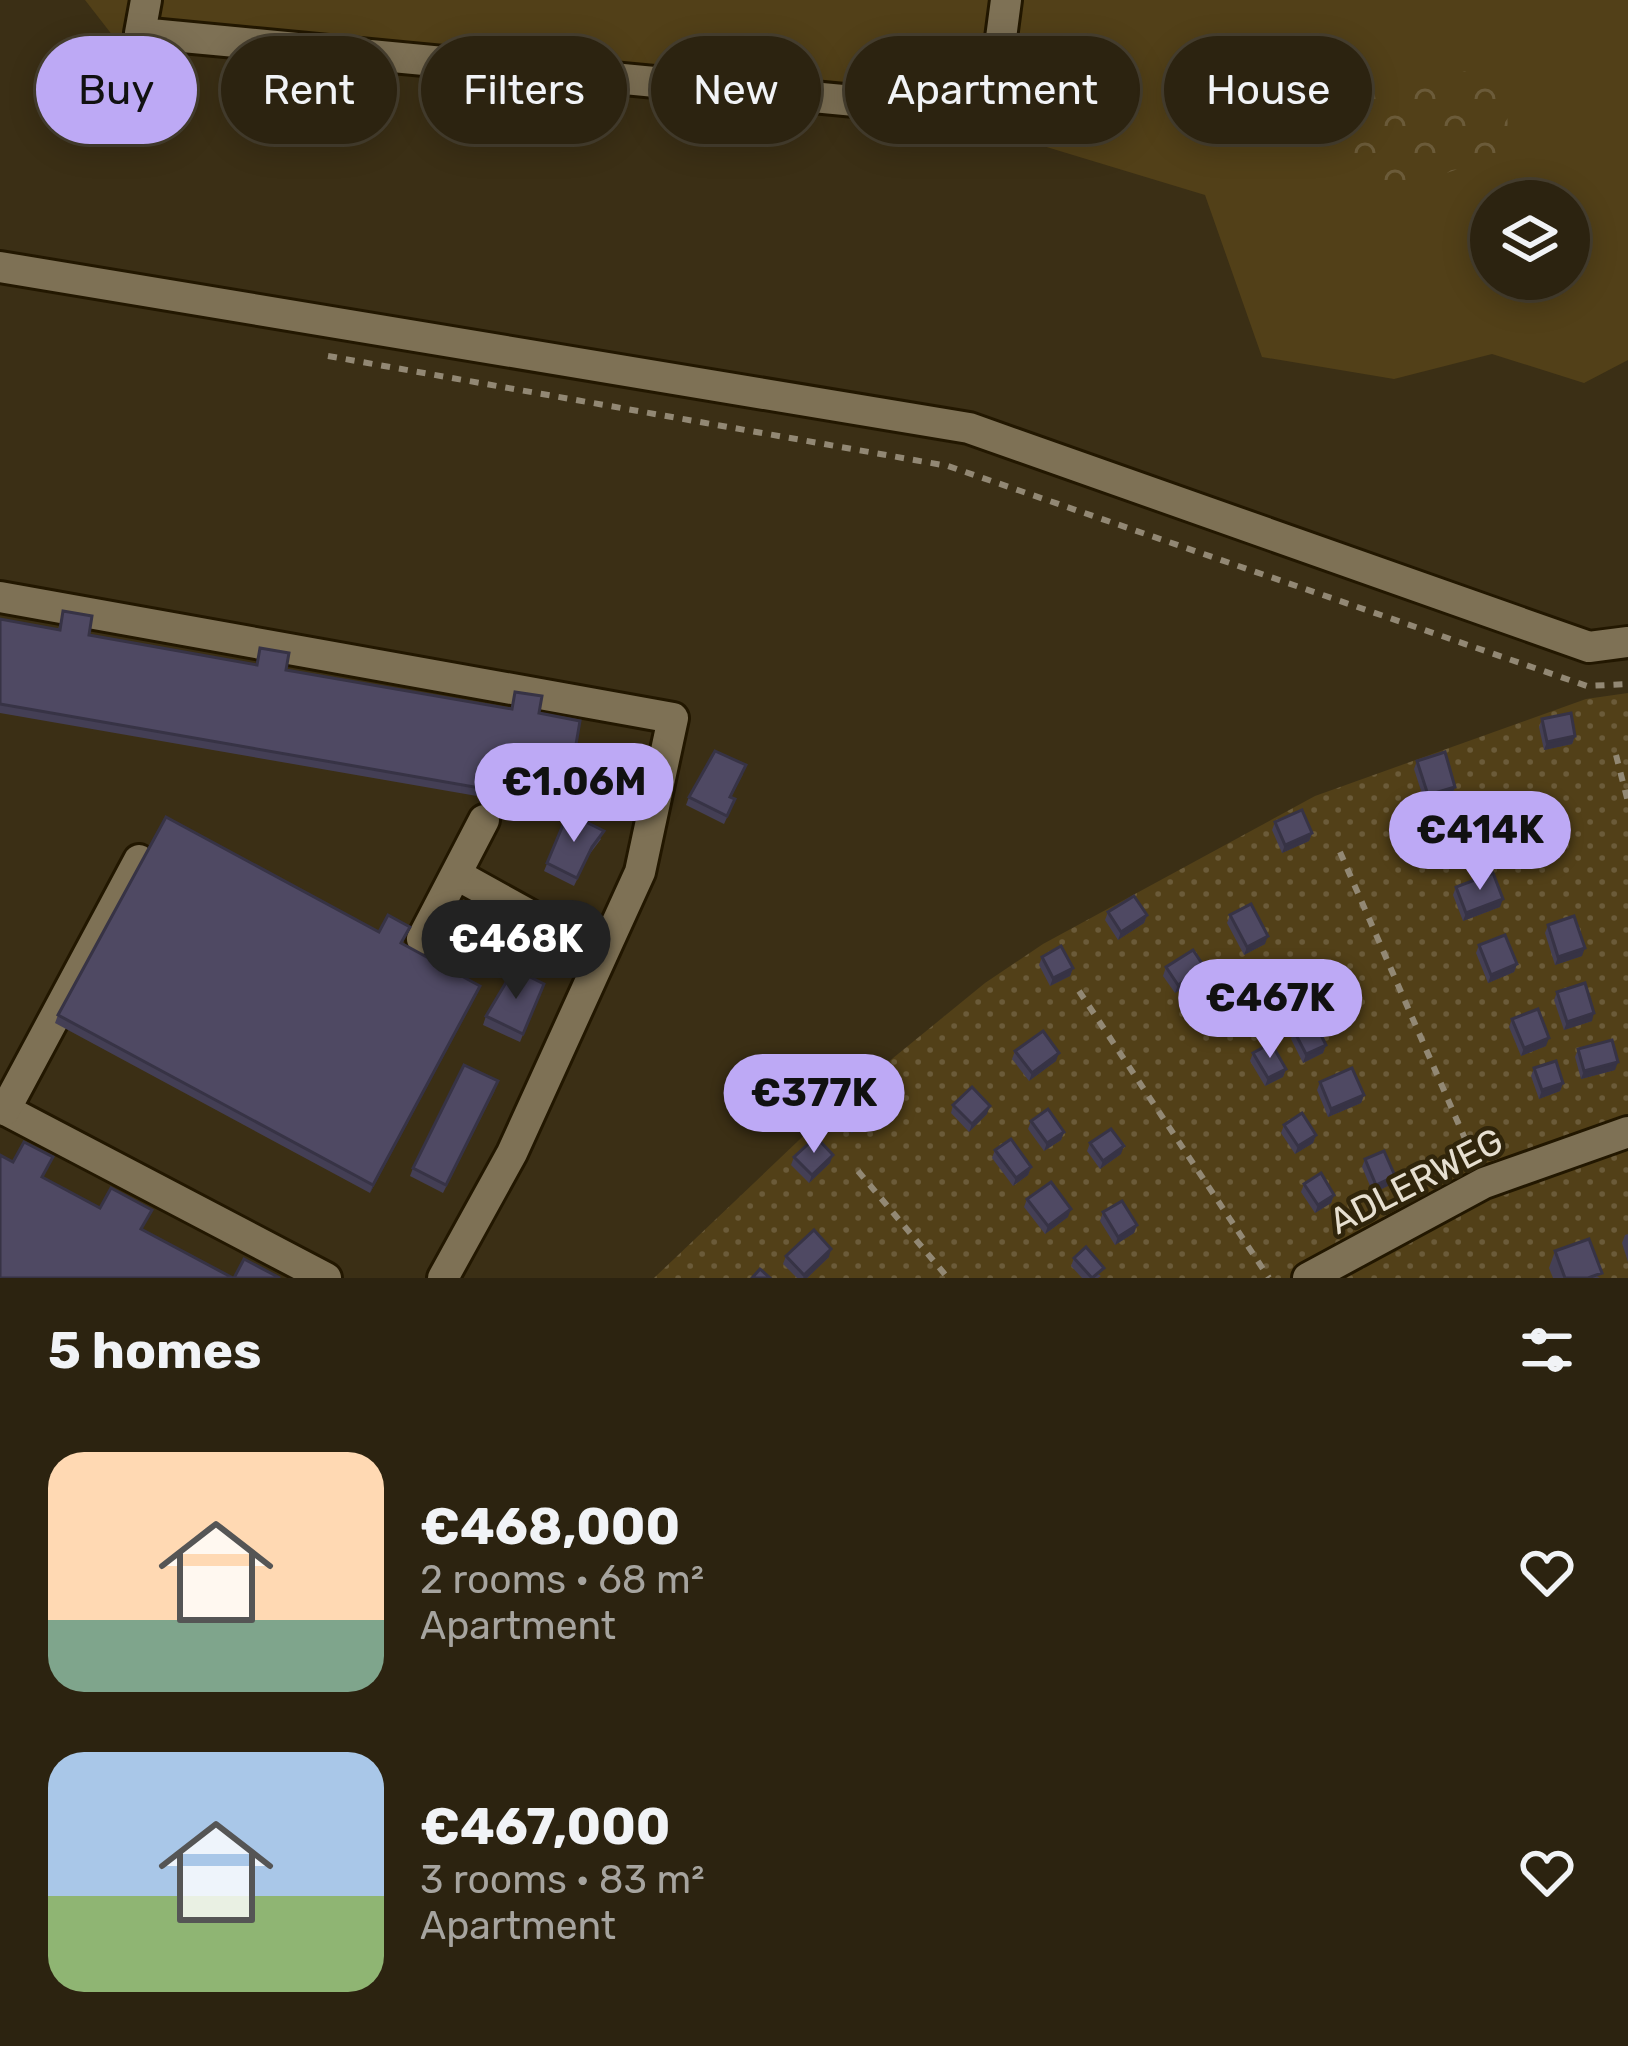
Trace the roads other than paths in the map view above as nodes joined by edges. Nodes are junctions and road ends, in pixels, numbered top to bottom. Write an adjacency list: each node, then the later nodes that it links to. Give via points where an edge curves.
1 (146, 0): 2 (lane, via 140,33 991,114)
2 (1006, 0)
3 (0, 267): 5 (lane, via 969,428 1589,647)
4 (0, 597): 10 (lane, via 673,718 640,872)
5 (1628, 642)
6 (484, 820): 8 (lane)
7 (140, 860): 11 (lane)
8 (459, 876): 9 (lane); 10 (lane)
9 (422, 939)
10 (600, 954): 15 (lane, via 512,1153)
11 (3, 1108): 14 (lane)
12 (1628, 1132): 13 (lane, ADLERWEG, via 1484,1183)
13 (1329, 1273)
14 (326, 1278)
15 (442, 1278)

